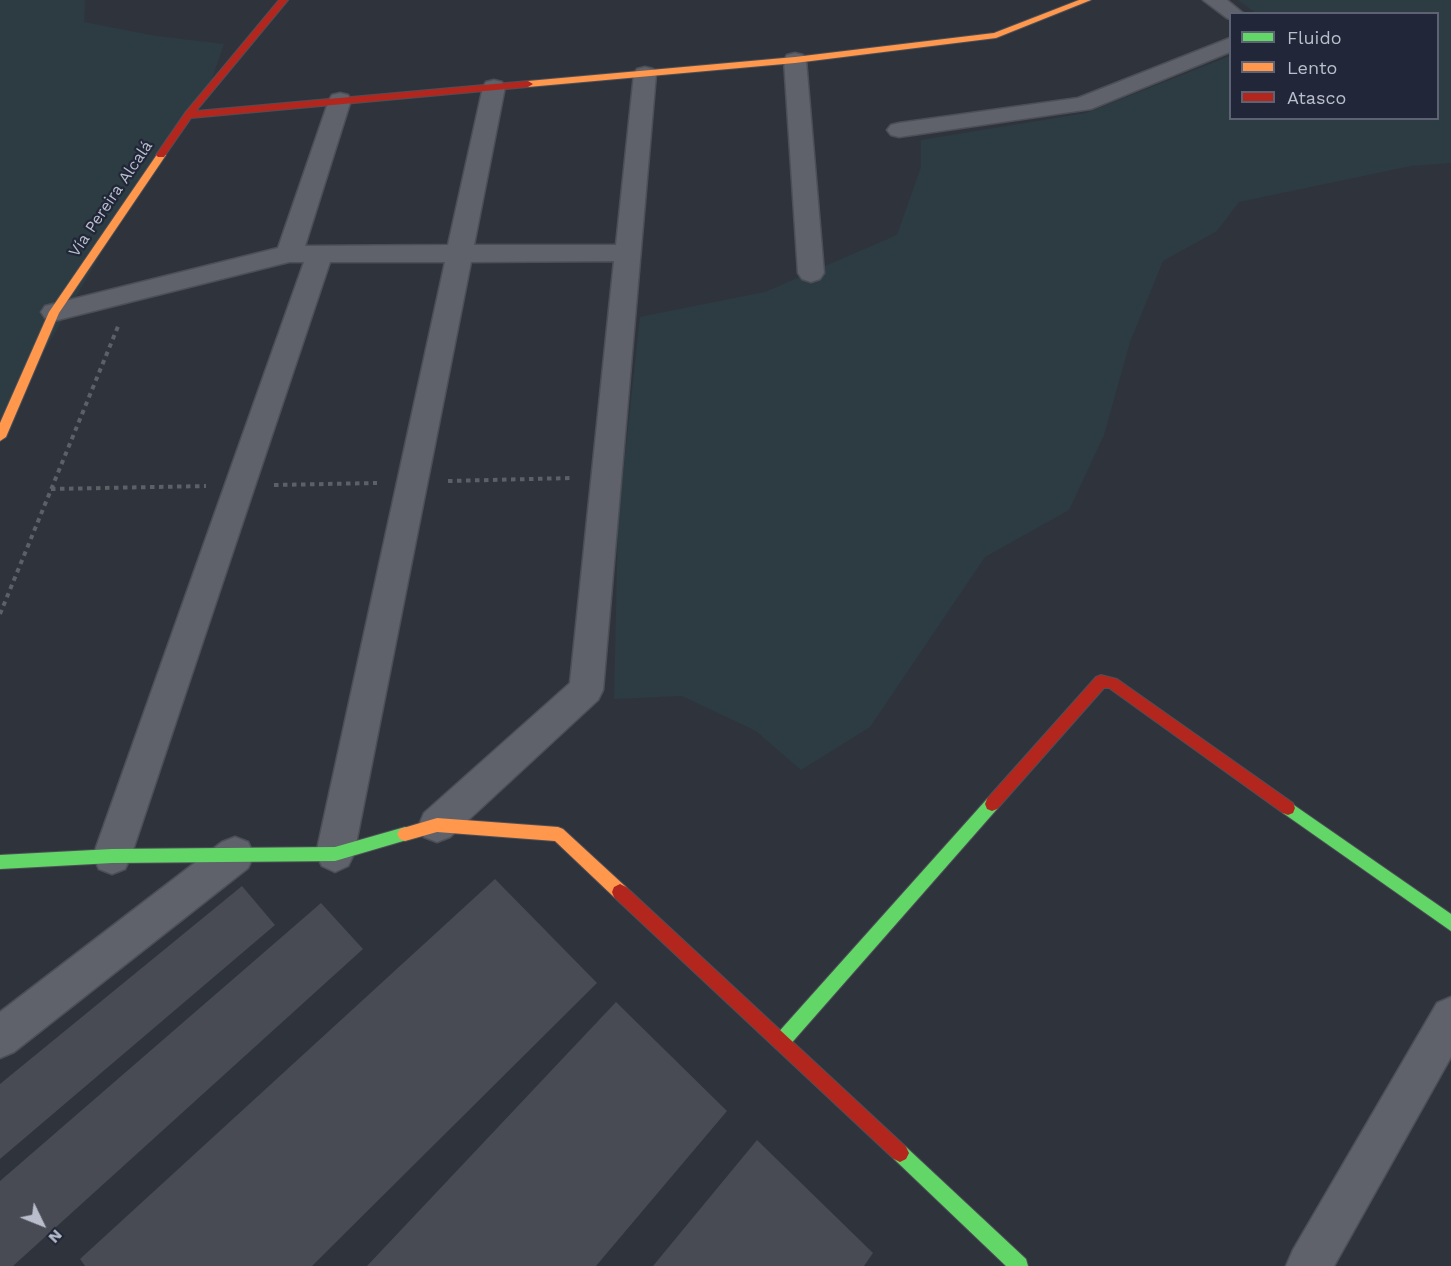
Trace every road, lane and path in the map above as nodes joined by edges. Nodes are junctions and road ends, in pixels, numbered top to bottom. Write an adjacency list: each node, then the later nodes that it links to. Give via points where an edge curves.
1 (284, 0): 10 (street, Vía Pereira Alcalá)
2 (1087, 0): 6 (street, via 996,35)
3 (1213, 0): 4 (street)
4 (1231, 12)
5 (1229, 44): 11 (street, via 1083,104)
6 (795, 60): 7 (street); 16 (street)
7 (645, 74): 8 (street); 12 (street)
8 (494, 87): 9 (street); 15 (street)
9 (340, 100): 10 (street); 13 (street)
10 (188, 115): 18 (street, Vía Pereira Alcalá)
11 (898, 130)
12 (627, 253): 15 (street); 20 (street)
13 (288, 254): 14 (street); 17 (street)
14 (320, 254): 15 (street); 22 (street)
15 (460, 254): 21 (street)
16 (812, 273)
17 (131, 292): 18 (street); 23 (path)
18 (54, 312): 19 (street, Vía Pereira Alcalá)
19 (0, 437)
20 (605, 478): 21 (path); 25 (street, via 586,690)
21 (413, 482): 22 (path); 26 (street)
22 (240, 485): 23 (path); 28 (street)
23 (51, 489): 24 (path)
24 (0, 614)
25 (436, 825): 26 (street); 33 (street, via 558,834)
26 (335, 854): 27 (street)
27 (235, 855): 28 (street); 32 (street)
28 (112, 856): 29 (street)
29 (0, 862)
30 (1451, 923): 33 (street, via 1112,683 1101,681)
31 (1451, 1017): 35 (street)
32 (0, 1038)
33 (782, 1041): 34 (street)
34 (1019, 1266)
35 (1309, 1266)

